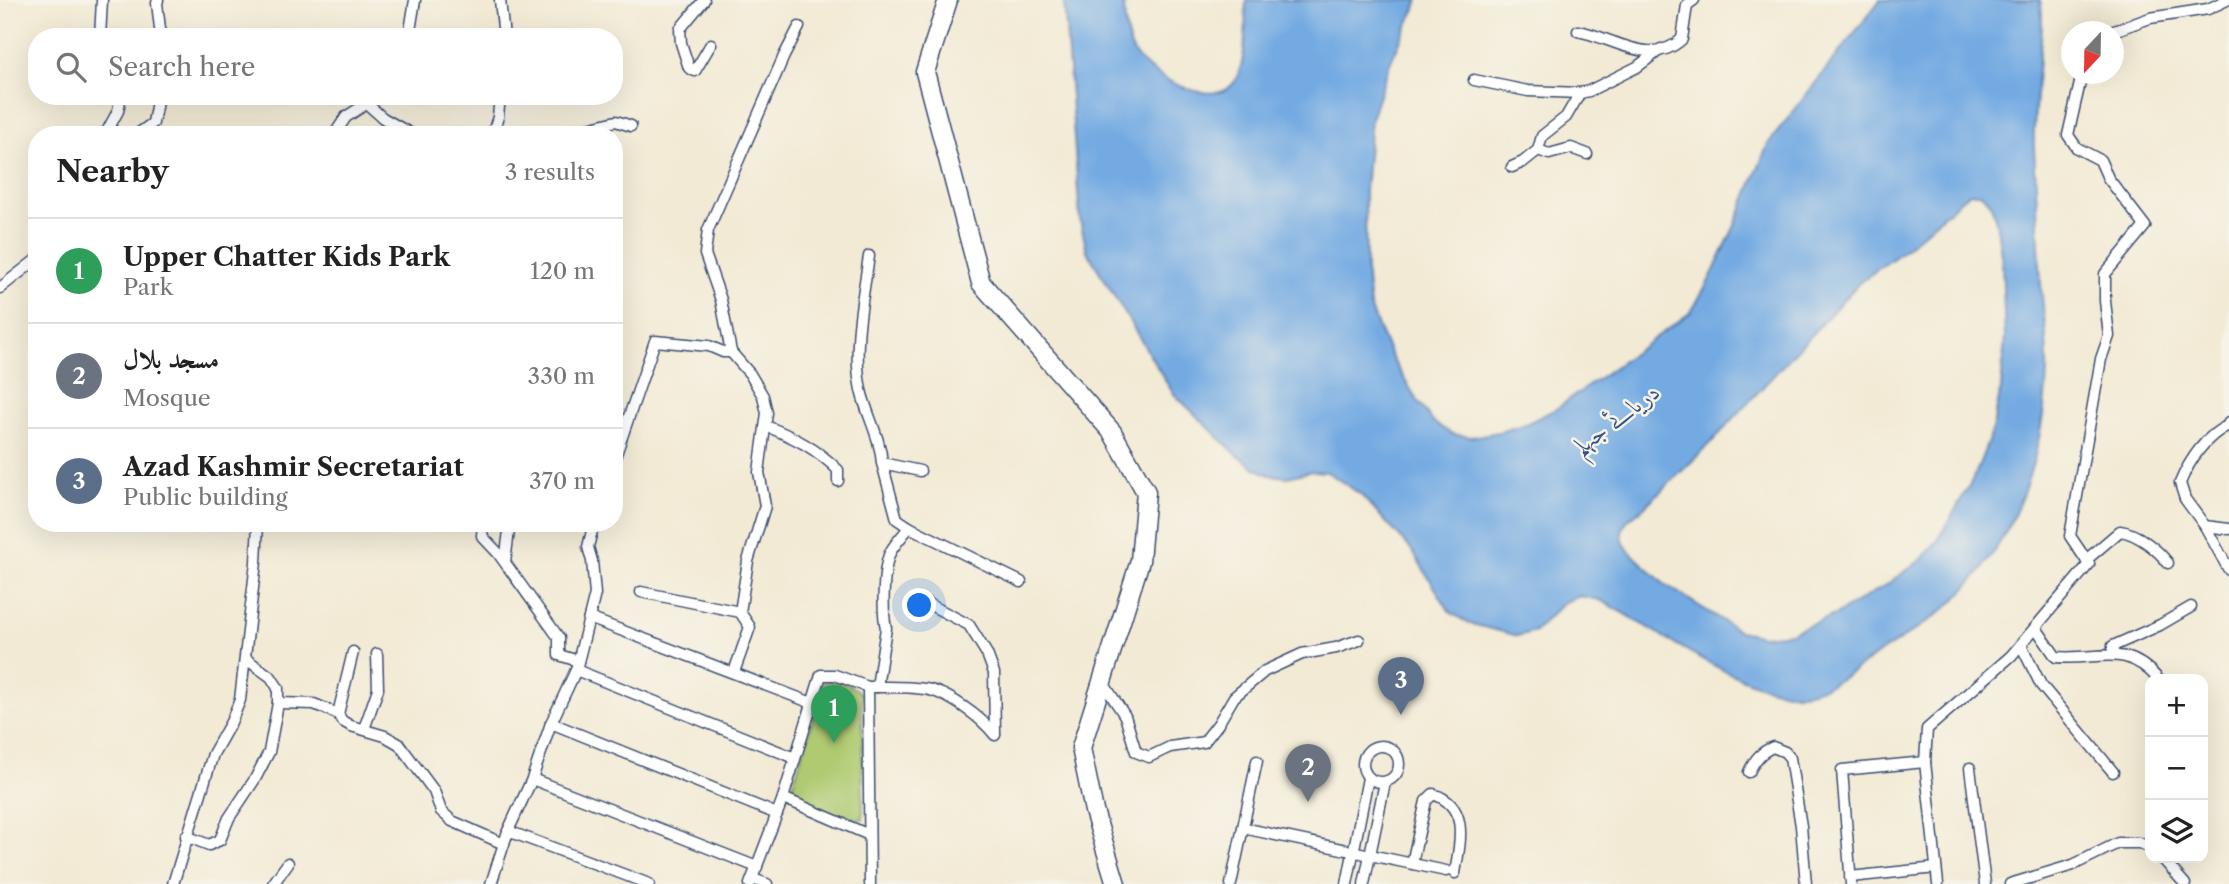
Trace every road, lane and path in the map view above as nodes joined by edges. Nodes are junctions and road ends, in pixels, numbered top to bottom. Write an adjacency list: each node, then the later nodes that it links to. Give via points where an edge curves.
1 (103, 0): 11 (street)
2 (158, 0): 12 (street)
3 (415, 0): 13 (street)
4 (500, 0): 14 (street)
5 (704, 0): 16 (street, via 680,29 689,68 695,71)
6 (948, 0): 73 (highway, via 925,72 981,283 1112,432 1146,492 1140,561)
7 (1694, 0): 17 (street, via 1687,5 1682,39)
8 (2225, 1): 10 (street)
9 (799, 27): 39 (street, via 708,230 705,254 721,300)
10 (2124, 27)
11 (101, 28)
12 (160, 28)
13 (410, 28)
14 (503, 28)
15 (1578, 32): 17 (street, via 1639,51)
16 (711, 44)
17 (1661, 49): 20 (street)
18 (1474, 80): 20 (street)
19 (2080, 84): 53 (street, via 2068,135 2077,148 2100,160 2108,178 2145,226 2105,274 2109,336 2070,536)
20 (1580, 93): 33 (street, via 1566,117 1542,136)
21 (119, 105): 27 (street)
22 (156, 105): 28 (street)
23 (363, 105): 29 (street)
24 (368, 105): 30 (street)
25 (499, 105): 31 (street)
26 (631, 125): 32 (street, via 616,121)
27 (110, 126)
28 (149, 126)
29 (340, 126)
30 (397, 126)
31 (495, 126)
32 (596, 126)
33 (1538, 150): 34 (street, via 1549,154 1571,148); 35 (street)
34 (1587, 154)
35 (1512, 167)
36 (870, 256): 43 (street, via 860,318 859,366 861,391)
37 (28, 267): 38 (street)
38 (0, 288)
39 (731, 352): 41 (street, via 763,397); 42 (street, via 709,345 655,341)
40 (2229, 424): 46 (street, via 2216,431 2180,483)
41 (766, 426): 45 (street, via 823,455 838,470); 61 (street, via 759,472 765,506 748,561)
42 (623, 434)
43 (883, 463): 44 (street); 47 (street, via 897,519)
44 (920, 471)
45 (838, 481)
46 (2204, 526): 48 (street); 56 (street)
47 (909, 527): 57 (street); 74 (street, via 890,552 887,628)
48 (2229, 529)
49 (257, 532): 69 (street)
50 (482, 532): 54 (street)
51 (509, 532): 54 (street)
52 (592, 532): 62 (street, via 589,547 594,594)
53 (2086, 560): 55 (street, via 2119,531 2131,533); 63 (street, via 2089,564)
54 (505, 562): 70 (street, via 559,638 559,655)
55 (2168, 563)
56 (2229, 570)
57 (1021, 582)
58 (641, 592): 61 (street)
59 (919, 599): 74 (street, via 969,625 988,654 994,673 995,735 955,702 928,689)
60 (2190, 607): 68 (street, via 2113,646)
61 (740, 612): 71 (street, via 750,627)
62 (589, 618): 70 (street); 71 (street)
63 (2036, 628): 65 (street); 68 (street, via 2056,657)
64 (1359, 640): 73 (street, via 1302,654 1265,671 1234,697 1203,741 1170,747 1149,757 1136,752 1125,716)
65 (2021, 645): 82 (street, via 1927,729); 85 (street, via 2041,685)
66 (353, 652): 77 (street)
67 (377, 654): 79 (street, via 378,690)
68 (2113, 655): 72 (street, via 2145,665)
69 (246, 659): 75 (street, via 271,677 278,688); 94 (street, via 240,700 213,754)
70 (577, 666): 78 (street); 80 (street)
71 (734, 672): 76 (street)
72 (2153, 674)
73 (1102, 681): 112 (highway, via 1081,748)
74 (872, 687): 76 (street, via 835,675 821,676); 93 (street)
75 (278, 703): 77 (street, via 314,704); 94 (street, via 270,752 220,840 209,845)
76 (812, 703): 80 (street)
77 (338, 714): 79 (street)
78 (551, 723): 87 (street); 90 (street)
79 (363, 729): 95 (street, via 399,744 452,821)
80 (795, 758): 89 (street)
81 (1257, 761): 91 (street)
82 (1925, 762): 103 (street); 104 (street, via 1842,770)
83 (1970, 768): 118 (street)
84 (1749, 772): 116 (street, via 1763,751 1773,747 1790,758)
85 (2113, 772)
86 (1368, 778): 88 (street); 88 (street, via 1364,756 1383,746 1394,752 1399,763 1395,775); 97 (street)
87 (532, 779): 92 (street); 102 (street)
88 (1385, 782): 98 (street)
89 (783, 798): 90 (street); 93 (street)
90 (777, 814): 102 (street)
91 (1243, 828): 97 (street); 113 (street)
92 (508, 831): 95 (street); 109 (street)
93 (869, 835): 111 (street)
94 (186, 836): 106 (street)
95 (504, 844): 108 (street)
96 (2145, 846): 119 (street, via 2118,843 2073,865)
97 (1354, 851): 98 (street); 114 (street)
98 (1370, 853): 100 (street); 115 (street)
99 (288, 863): 107 (street)
100 (1412, 863): 100 (street, via 1450,872 1461,828 1447,799 1433,794 1426,801)
101 (2166, 863): 120 (street)
102 (757, 867): 105 (street)
103 (1936, 868): 104 (street); 117 (street)
104 (1851, 880)
105 (752, 881): 110 (street)
106 (173, 884)
107 (273, 884)
108 (491, 884)
109 (649, 884)
110 (767, 884)
111 (870, 884)
112 (1116, 884)
113 (1231, 884)
114 (1347, 884)
115 (1364, 884)
116 (1806, 884)
117 (1938, 884)
118 (1984, 884)
119 (2010, 884)
120 (2185, 884)

